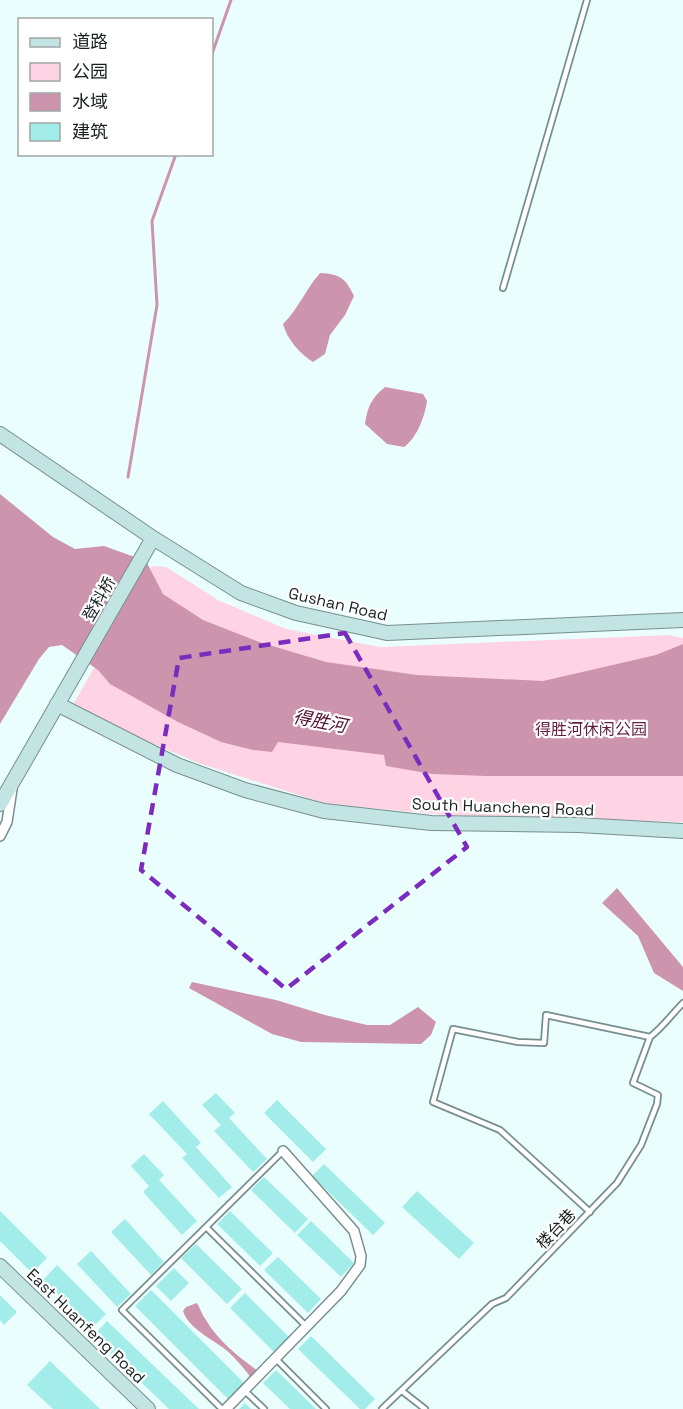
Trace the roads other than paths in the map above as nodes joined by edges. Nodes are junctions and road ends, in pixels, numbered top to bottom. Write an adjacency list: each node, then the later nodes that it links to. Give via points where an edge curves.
1 (587, 0): 2 (lane)
2 (503, 288)
3 (0, 434): 4 (main road, Gushan Road)
4 (153, 538): 5 (main road, Gushan Road, via 241,593 296,613 387,633); 6 (main road, 登科桥)
5 (683, 620)
6 (57, 704): 7 (main road, 登科桥); 9 (main road, South Huancheng Road, via 177,765 324,811 431,823)
7 (13, 782): 8 (main road, 登科桥); 10 (street, via 8,822)
8 (0, 804)
9 (683, 831)
10 (0, 836)
11 (683, 1004): 12 (lane)
12 (650, 1037): 14 (lane, 楼台巷, via 633,1083 658,1095 657,1104 641,1145 617,1183); 14 (lane, via 546,1015 544,1043 453,1029 433,1102 500,1130)
13 (283, 1151): 15 (lane); 17 (street, via 354,1231 361,1256 360,1265 341,1291)
14 (590, 1212): 20 (lane, 楼台巷, via 506,1298 492,1304)
15 (206, 1227): 17 (lane); 22 (lane, via 122,1310)
16 (0, 1266): 21 (main road, East Huanfeng Road)
17 (306, 1326): 18 (street)
18 (275, 1358): 19 (street); 24 (lane)
19 (244, 1390): 22 (street); 23 (lane)
20 (402, 1391): 25 (lane, 楼台巷); 26 (lane)
21 (148, 1409)
22 (224, 1409)
23 (264, 1409)
24 (326, 1409)
25 (382, 1409)
26 (425, 1409)

